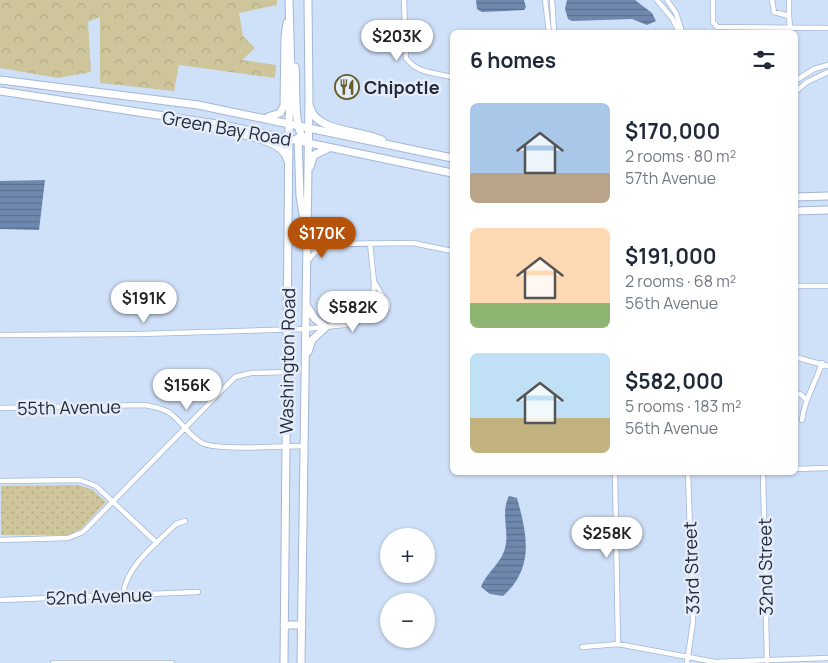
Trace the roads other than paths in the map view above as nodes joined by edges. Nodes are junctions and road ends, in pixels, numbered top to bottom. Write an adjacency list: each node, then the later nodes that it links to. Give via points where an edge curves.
1 (289, 0): 11 (main road, Washington Road)
2 (308, 0): 28 (main road, Washington Road)
3 (404, 0): 23 (street, via 406,58 419,70)
4 (545, 0): 15 (street)
5 (552, 0): 16 (street)
6 (656, 0): 17 (street)
7 (667, 0): 18 (street, via 676,13)
8 (713, 0): 19 (street, via 713,22)
9 (772, 0): 12 (street, via 774,12)
10 (789, 0): 12 (street)
11 (290, 16): 30 (main road, via 285,31 284,106 280,113); 31 (main road, Washington Road); 32 (main road)
12 (789, 16): 13 (street)
13 (790, 28): 14 (street); 20 (street)
14 (828, 28)
15 (549, 30)
16 (554, 30)
17 (680, 30)
18 (680, 30)
19 (725, 30): 20 (street)
20 (762, 30)
21 (828, 65): 24 (street)
22 (828, 72): 26 (street)
23 (450, 77)
24 (798, 79)
25 (0, 80): 30 (main road, Green Bay Road, via 198,105)
26 (798, 90)
27 (0, 91): 29 (main road, Green Bay Road)
28 (309, 97): 33 (main road, Washington Road); 37 (main road, via 312,115 321,122 370,135)
29 (176, 118): 34 (main road, Green Bay Road); 40 (main road, via 267,142 284,151)
30 (264, 118): 31 (main road, Green Bay Road)
31 (288, 122): 32 (main road, Green Bay Road); 34 (main road, Washington Road); 35 (main road, via 297,133)
32 (297, 124): 33 (main road, Green Bay Road); 36 (main road, via 302,138)
33 (308, 126): 36 (main road, Washington Road); 37 (main road, Green Bay Road)
34 (288, 139): 35 (main road, Green Bay Road); 40 (main road, Washington Road)
35 (298, 141): 36 (main road, Green Bay Road); 47 (main road, via 300,196)
36 (308, 143): 38 (main road, Green Bay Road); 44 (main road, Washington Road)
37 (389, 145): 39 (main road, Green Bay Road)
38 (333, 148): 41 (main road, Green Bay Road); 44 (main road, via 318,152 312,158)
39 (450, 158)
40 (288, 167): 48 (main road, Washington Road)
41 (450, 173)
42 (828, 196): 43 (main road)
43 (798, 197)
44 (306, 207): 47 (main road, Washington Road)
45 (828, 210): 46 (main road)
46 (798, 211)
47 (306, 226): 48 (main road, via 298,232); 50 (street, via 315,239); 52 (main road, Washington Road)
48 (288, 228): 61 (main road, Washington Road)
49 (370, 243): 50 (street); 51 (street, via 413,243); 53 (street)
50 (333, 244): 52 (street, via 312,254)
51 (450, 252)
52 (305, 265): 58 (main road, Washington Road)
53 (374, 282): 56 (street); 57 (street)
54 (798, 286): 55 (street)
55 (828, 286)
56 (383, 297): 57 (street); 59 (street, via 388,304 387,309)
57 (371, 300): 59 (street, via 371,310); 60 (street, via 354,316)
58 (306, 303): 60 (main road, via 314,317); 62 (main road, Washington Road)
59 (378, 314): 60 (street, via 344,325)
60 (326, 326): 62 (street); 68 (main road, via 309,346)
61 (288, 329): 62 (street); 63 (street); 67 (main road, Washington Road)
62 (305, 329): 68 (main road, Washington Road)
63 (0, 335)
64 (798, 358): 65 (street)
65 (822, 363): 66 (street); 70 (street, via 814,389)
66 (828, 366)
67 (287, 372): 73 (street, via 235,377); 74 (main road, Washington Road)
68 (304, 380): 75 (main road, Washington Road)
69 (798, 394): 70 (street)
70 (806, 400): 72 (street)
71 (0, 408): 73 (street, 55th Avenue, via 145,405 171,413)
72 (802, 420)
73 (184, 428): 74 (street, 55th Avenue, via 203,443 220,446); 82 (street)
74 (286, 446): 75 (street, 55th Avenue); 89 (main road, Washington Road)
75 (304, 446): 90 (main road, Washington Road)
76 (828, 468): 77 (street)
77 (798, 469)
78 (615, 475): 91 (street)
79 (688, 475): 94 (street, 33rd Street, via 693,622)
80 (763, 475): 95 (street, 32nd Street)
81 (0, 481): 82 (street, via 80,480 96,486)
82 (112, 502): 84 (street, via 84,532 68,538); 85 (street)
83 (185, 521): 85 (street, via 176,524)
84 (0, 540)
85 (157, 544): 87 (street, via 130,572 124,583)
86 (198, 592): 87 (street, 52nd Avenue)
87 (123, 595): 88 (street, 52nd Avenue)
88 (0, 600)
89 (284, 625): 90 (main road); 98 (main road, Washington Road)
90 (302, 625): 99 (main road, Washington Road)
91 (618, 644): 92 (street); 94 (street)
92 (582, 647)
93 (828, 658): 95 (street)
94 (688, 660): 95 (street)
95 (767, 661)
96 (53, 663): 97 (street)
97 (172, 663)
98 (284, 663)
99 (301, 663)

